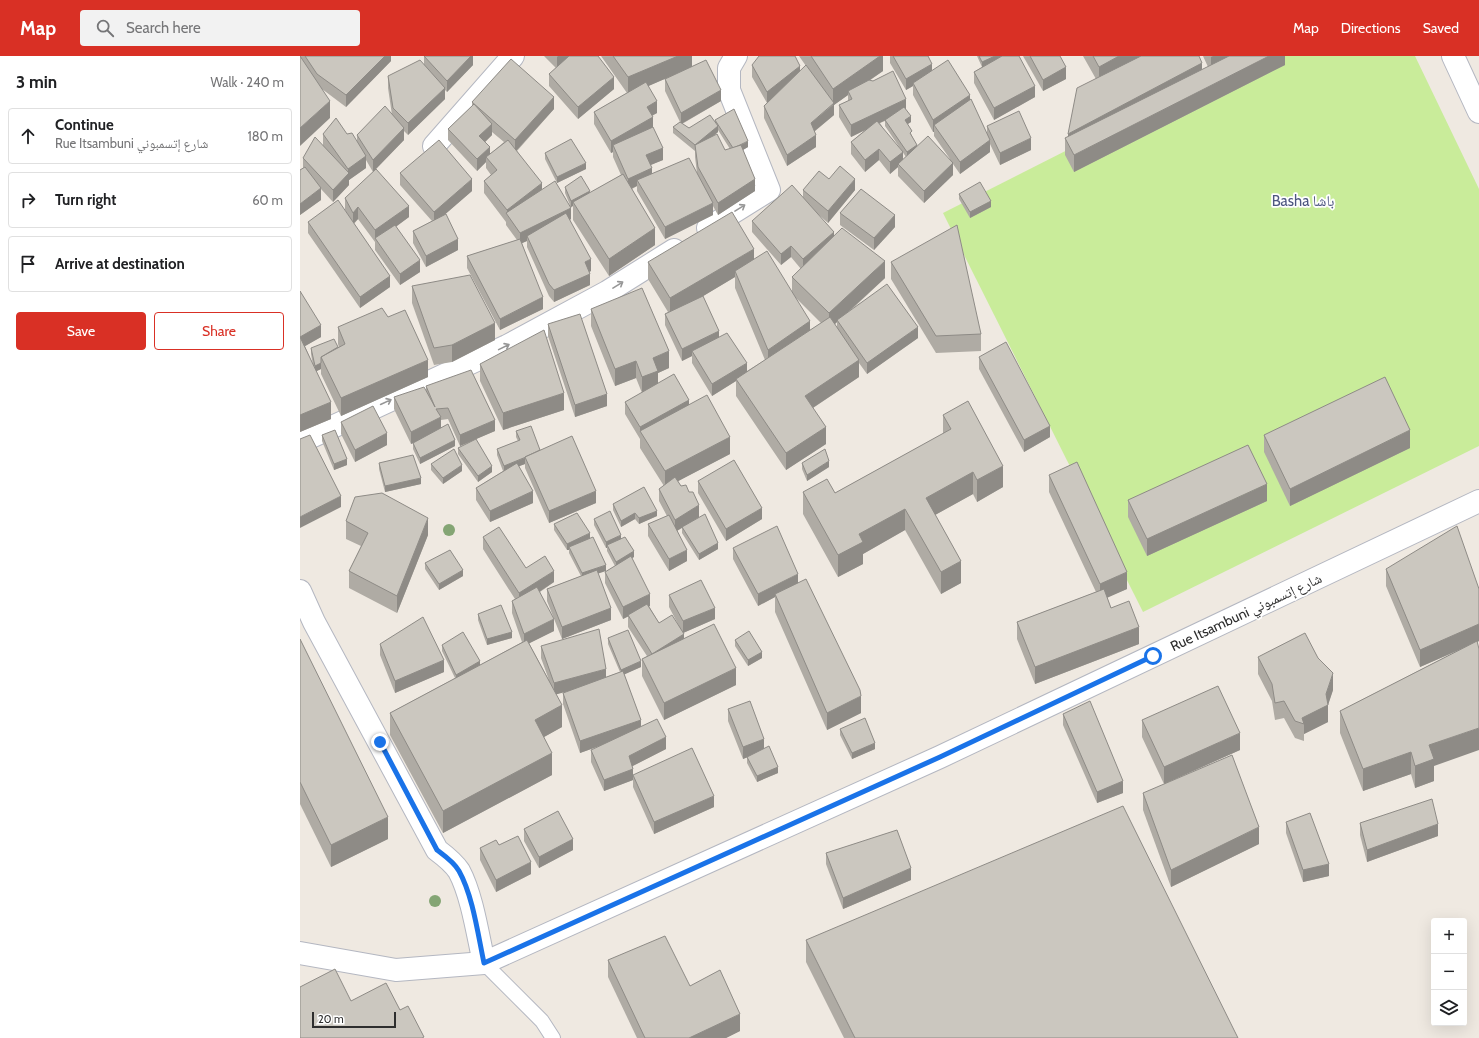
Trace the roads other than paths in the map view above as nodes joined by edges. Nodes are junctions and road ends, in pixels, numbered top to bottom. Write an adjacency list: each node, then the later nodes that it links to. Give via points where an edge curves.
1 (513, 56): 5 (street)
2 (736, 56): 6 (street, one-way to 2, via 507,346 607,292 769,190 729,90 729,68)
3 (1452, 56): 4 (street)
4 (1479, 112)
5 (434, 146)
6 (300, 442)
7 (1479, 501): 10 (street, Rue Itsambuni شارع إتسمبوني, via 940,757)
8 (300, 591): 10 (street, via 314,622 437,850 459,871 467,892)
9 (300, 952): 10 (street, Rue Itsambuni شارع إتسمبوني, via 396,970)
10 (484, 963): 11 (lane, via 542,1021)
11 (553, 1038)

